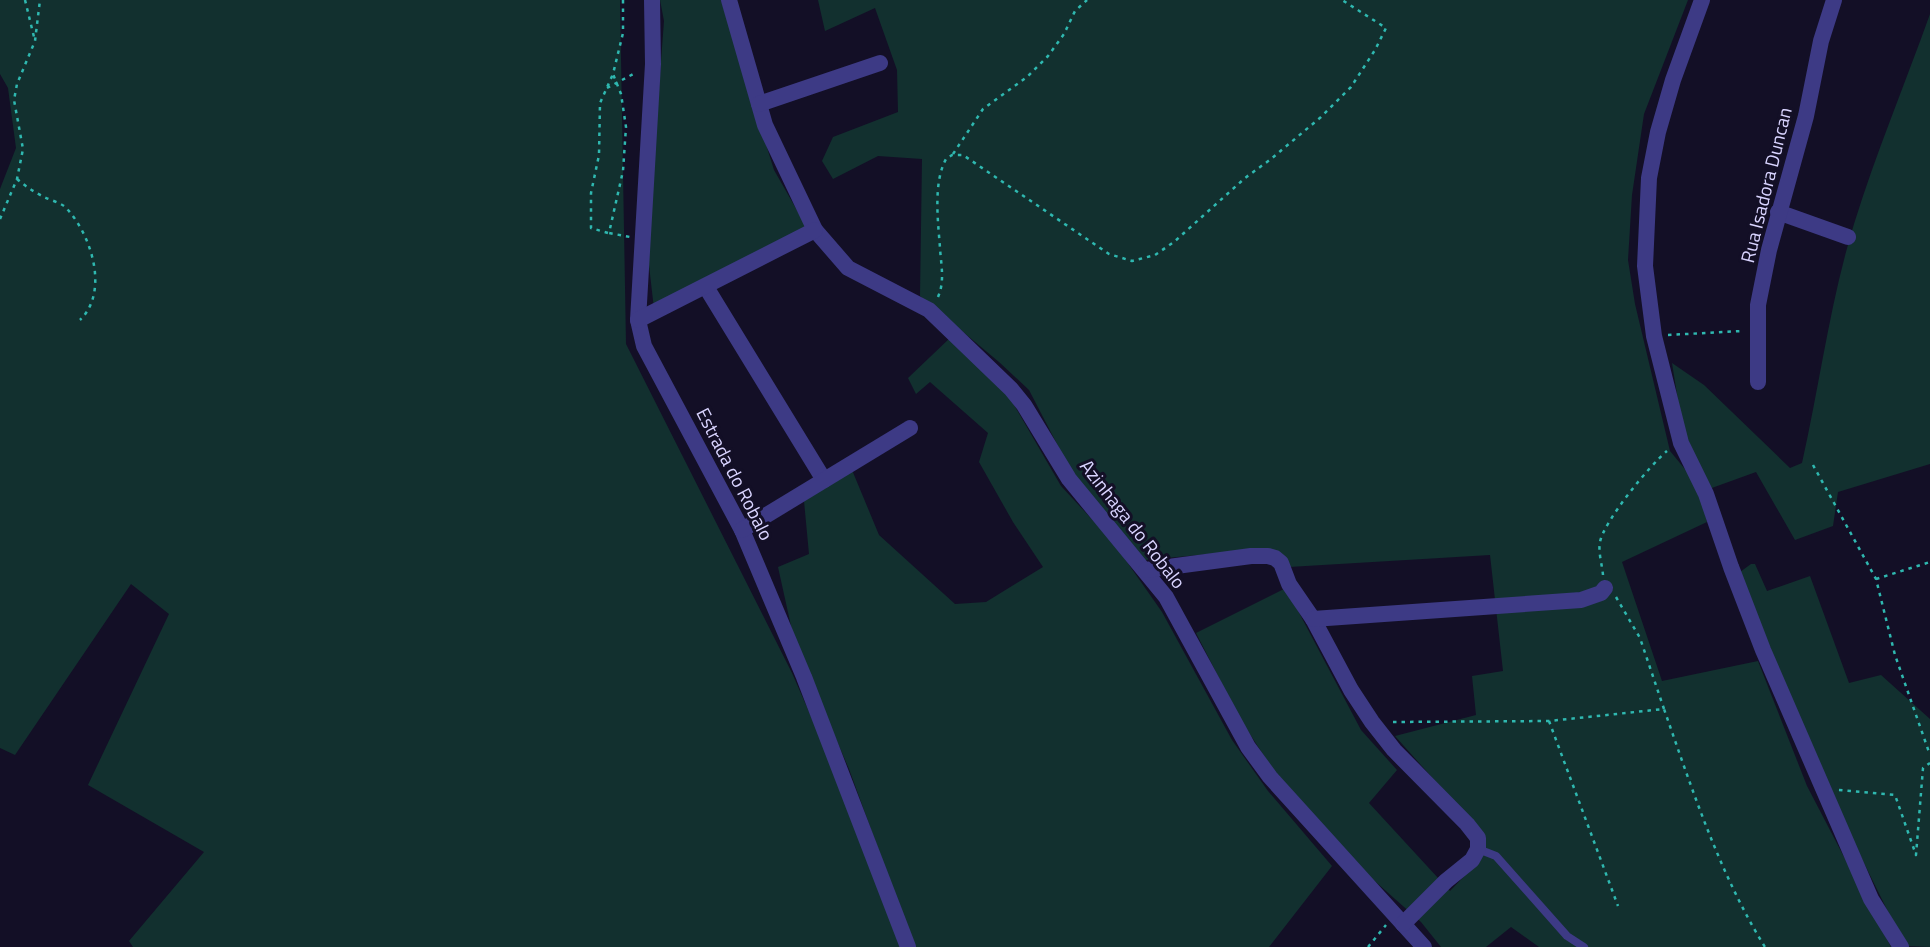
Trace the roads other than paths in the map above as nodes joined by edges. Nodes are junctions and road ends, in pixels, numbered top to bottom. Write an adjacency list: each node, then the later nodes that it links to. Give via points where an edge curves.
1 (652, 0): 11 (street, Estrada do Robalo, via 653,64)
2 (1702, 0): 24 (street, via 1673,80 1649,178 1645,266 1654,336 1681,443 1706,494 1759,638 1871,899)
3 (1834, 0): 7 (street, Rua Isadora Duncan)
4 (732, 1): 6 (street, Azinhaga do Robalo)
5 (880, 63): 6 (street)
6 (759, 104): 8 (street, Azinhaga do Robalo)
7 (1778, 212): 9 (street); 12 (street, Rua Isadora Duncan, via 1758,305)
8 (815, 230): 10 (street); 16 (street, Azinhaga do Robalo, via 848,268 929,310 1011,388 1069,479)
9 (1848, 237)
10 (706, 287): 11 (street); 14 (street)
11 (639, 320): 15 (street, Estrada do Robalo, via 644,346)
12 (1758, 382)
13 (910, 428): 14 (street)
14 (824, 480): 15 (street)
15 (742, 530): 21 (street, Estrada do Robalo)
16 (1146, 570): 18 (street, via 1251,556 1275,558); 20 (street, Azinhaga do Robalo, via 1166,597 1248,747)
17 (1605, 588): 18 (street, via 1581,600)
18 (1313, 620): 19 (street, via 1372,722 1467,824 1478,838)
19 (1478, 849): 20 (street, via 1472,860); 23 (lane, via 1496,856 1567,936)
20 (1398, 919): 22 (street, Azinhaga do Robalo)
21 (908, 947)
22 (1424, 947)
23 (1584, 947)
24 (1901, 947)

